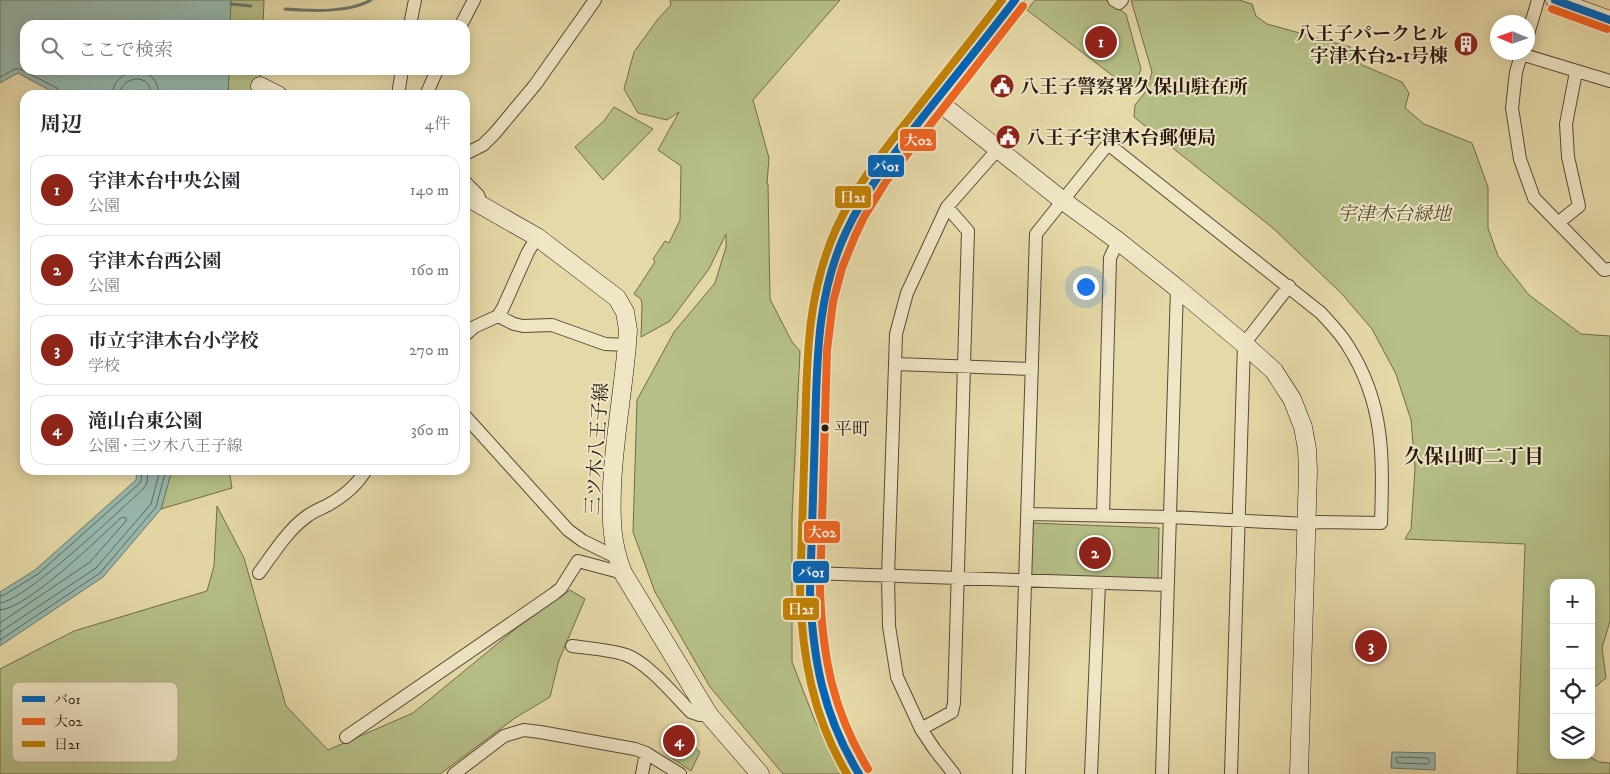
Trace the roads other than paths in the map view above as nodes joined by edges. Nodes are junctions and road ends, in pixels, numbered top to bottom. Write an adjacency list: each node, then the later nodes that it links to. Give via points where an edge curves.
1 (415, 0): 10 (street)
2 (474, 0): 11 (street)
3 (595, 0): 25 (street, via 536,85 495,133 483,145)
4 (1015, 0): 23 (street)
5 (1114, 0): 6 (street, via 1119,4)
6 (1122, 0)
7 (1538, 0): 9 (street)
8 (1555, 0): 12 (street)
9 (1534, 15)
10 (411, 20)
11 (464, 20)
12 (1610, 20)
13 (1535, 58): 15 (street)
14 (1519, 60): 31 (street, via 1512,108 1520,159 1534,198)
15 (1576, 72): 18 (street); 31 (street, via 1566,124 1568,157 1579,206)
16 (401, 75): 21 (street)
17 (435, 75): 22 (street)
18 (1610, 81)
19 (260, 86): 20 (street)
20 (268, 90)
21 (399, 90)
22 (428, 90)
23 (936, 100): 24 (street); 53 (street, via 871,185 844,234 829,278 817,349)
24 (998, 149): 28 (street); 30 (street)
25 (470, 152)
26 (470, 187): 29 (street)
27 (470, 199): 29 (street, 三ツ木八王子線)
28 (1062, 200): 33 (street); 35 (street, via 1108,144); 43 (street, via 1036,234)
29 (482, 206): 32 (street, 三ツ木八王子線)
30 (947, 207): 41 (street, via 907,294 896,334); 42 (street, via 968,231)
31 (1558, 223): 34 (street, via 1604,270)
32 (537, 237): 37 (street); 40 (street, 三ツ木八王子線, via 617,298 625,312)
33 (1118, 241): 36 (street); 47 (street, via 1110,258)
34 (1610, 269)
35 (1289, 286): 39 (street); 50 (street, via 1321,313 1348,346 1364,374 1380,426 1383,468 1381,523)
36 (1177, 288): 39 (street); 48 (street)
37 (498, 316): 38 (street); 40 (street, via 514,324 552,325 605,344)
38 (470, 330)
39 (1244, 344): 49 (street); 50 (street, via 1274,371 1284,385 1303,427 1307,449)
40 (627, 345): 51 (street, 三ツ木八王子線, via 613,458 611,521)
41 (896, 364): 42 (street); 55 (street)
42 (964, 367): 43 (street); 56 (street)
43 (1032, 369): 46 (street)
44 (470, 422): 51 (street, via 568,530)
45 (363, 475): 52 (street, via 338,499 299,522)
46 (1028, 514): 47 (street); 57 (street)
47 (1103, 516): 48 (street)
48 (1171, 518): 49 (street); 59 (street)
49 (1238, 520): 50 (street); 74 (street)
50 (1307, 524): 75 (street)
51 (616, 557): 54 (street, 三ツ木八王子線)
52 (259, 572)
53 (810, 573): 55 (street); 69 (street, via 811,624 817,672 838,738)
54 (623, 574): 61 (street, 三ツ木八王子線); 63 (street, via 578,561 555,593)
55 (888, 576): 56 (street); 62 (street, via 888,626 897,677)
56 (957, 579): 57 (street); 62 (street, via 952,712)
57 (1026, 580): 58 (street); 71 (street)
58 (1099, 583): 59 (street); 72 (street)
59 (1168, 585): 73 (street)
60 (572, 646): 61 (street, via 626,655 651,672 692,712)
61 (710, 715): 68 (street, 三ツ木八王子線)
62 (921, 729): 70 (street)
63 (346, 737)
64 (646, 753): 65 (street, via 524,730 504,736); 66 (street); 67 (street)
65 (454, 774)
66 (642, 774)
67 (680, 774)
68 (760, 774)
69 (859, 774)
70 (954, 774)
71 (1019, 774)
72 (1091, 774)
73 (1162, 774)
74 (1231, 774)
75 (1299, 774)

